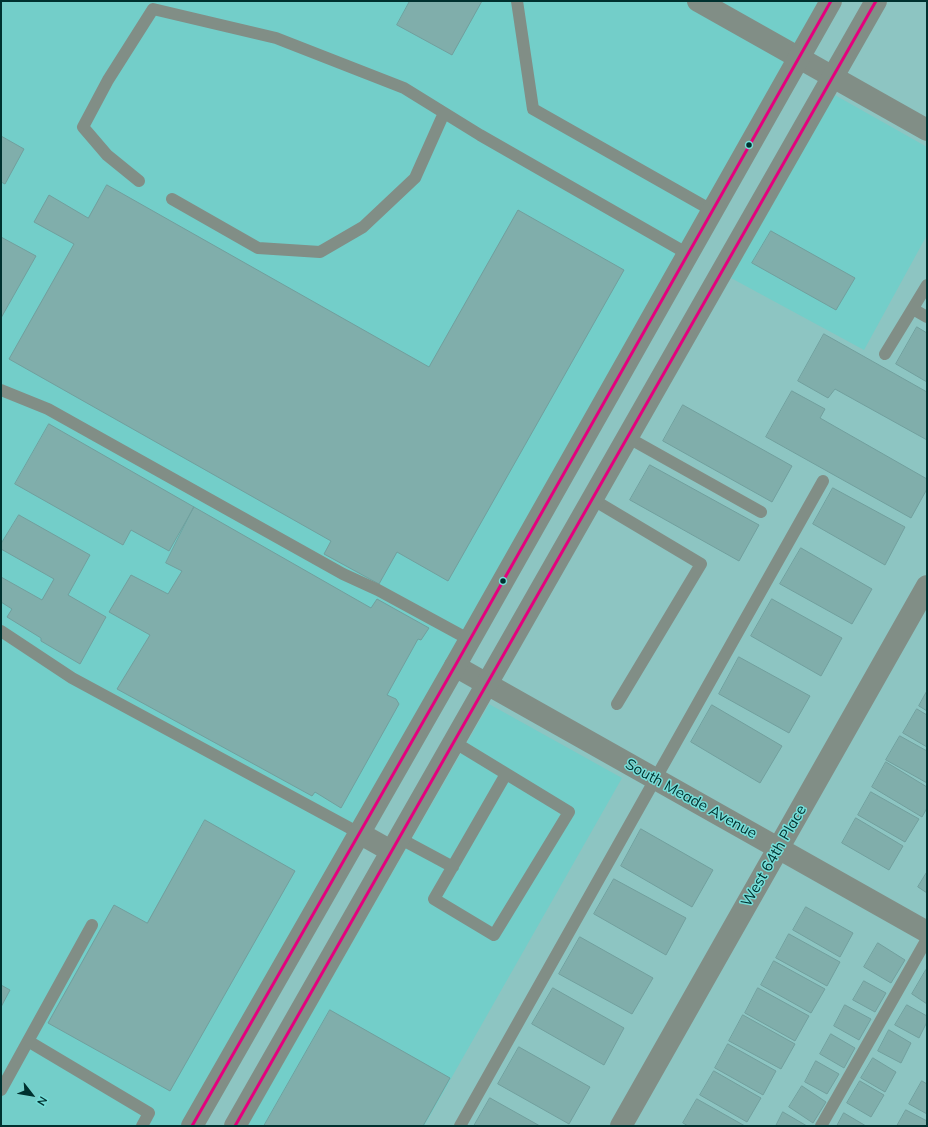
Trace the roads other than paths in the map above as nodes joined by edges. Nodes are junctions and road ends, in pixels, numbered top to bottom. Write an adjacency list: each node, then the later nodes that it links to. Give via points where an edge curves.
1 (517, 1): 11 (lane, via 533,109)
2 (698, 1): 5 (street)
3 (831, 1): 5 (street)
4 (876, 1): 6 (street)
5 (800, 57): 6 (street); 11 (street)
6 (833, 76): 8 (street); 18 (street)
7 (444, 113): 9 (lane, via 404,88 276,38 154,9 108,80 83,127 107,155); 10 (lane, via 415,178 363,227 320,252 258,248); 12 (lane)
8 (927, 130)
9 (139, 181)
10 (172, 199)
11 (713, 211): 12 (street)
12 (688, 254): 24 (street)
13 (927, 285): 14 (lane)
14 (913, 308): 15 (lane); 16 (lane)
15 (927, 316)
16 (885, 354)
17 (1, 390): 24 (lane, via 48,409 343,574)
18 (627, 437): 20 (street); 21 (lane)
19 (823, 481): 30 (lane)
20 (592, 500): 26 (street); 27 (lane, via 701,564)
21 (761, 512)
22 (927, 586): 33 (street, West 64th Place)
23 (1, 631): 31 (lane, via 72,678)
24 (470, 640): 25 (street)
25 (455, 666): 26 (street, South Meade Avenue); 31 (street)
26 (487, 684): 28 (street); 30 (street, South Meade Avenue)
27 (617, 704)
28 (454, 742): 29 (lane); 32 (street)
29 (506, 774): 34 (lane); 34 (lane, via 569,812 494,935 434,899)
30 (655, 778): 33 (street, South Meade Avenue); 43 (lane)
31 (359, 833): 32 (street); 41 (street)
32 (395, 845): 34 (lane); 42 (street)
33 (778, 848): 36 (street, South Meade Avenue); 44 (street, West 64th Place)
34 (453, 867)
35 (92, 925): 38 (lane)
36 (927, 932)
37 (927, 939): 45 (lane)
38 (28, 1041): 39 (lane); 40 (lane, via 149,1113)
39 (1, 1090)
40 (142, 1126)
41 (192, 1126)
42 (235, 1126)
43 (460, 1126)
44 (621, 1126)
45 (821, 1126)

